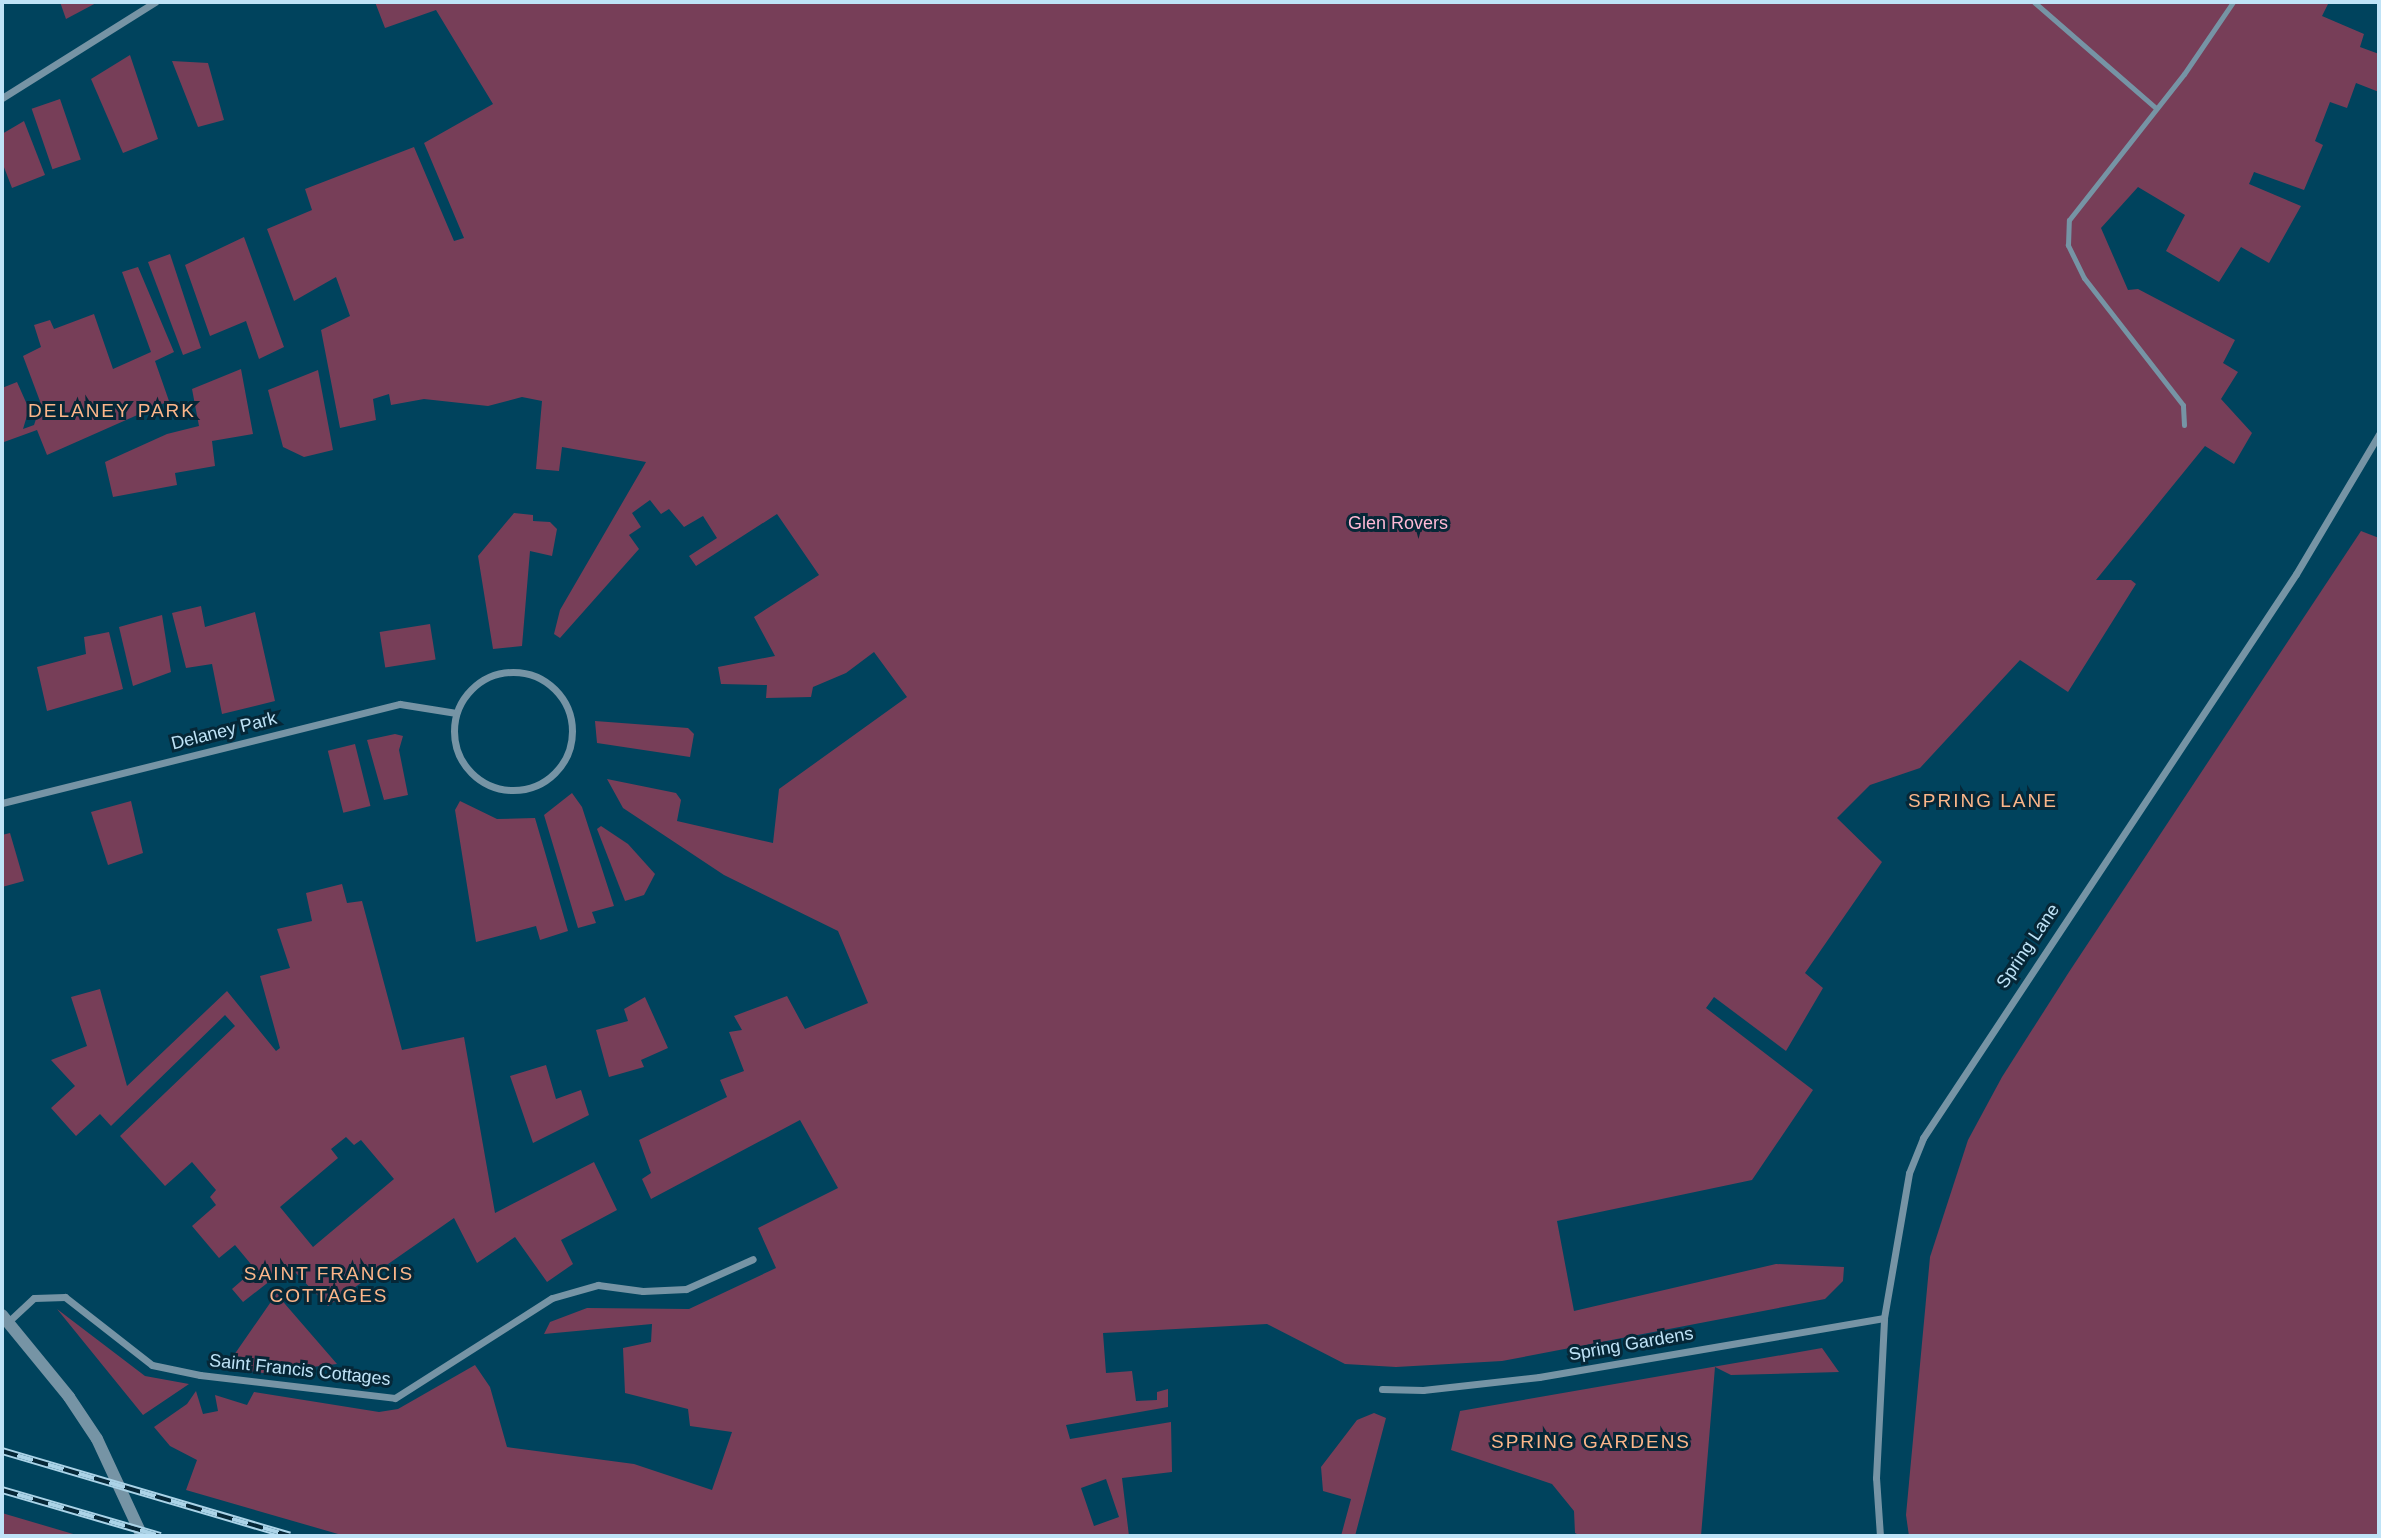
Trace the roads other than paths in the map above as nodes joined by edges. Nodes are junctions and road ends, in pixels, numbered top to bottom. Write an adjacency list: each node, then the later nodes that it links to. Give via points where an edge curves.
1 (155, 2): 4 (street)
2 (2034, 2): 5 (lane)
3 (2233, 2): 5 (lane)
4 (2, 98)
5 (2156, 108): 6 (lane, via 2069,220 2068,245 2084,278 2182,405)
6 (2184, 425)
7 (2379, 434): 12 (street, Spring Lane, via 2296,574 1923,1138 1909,1173)
8 (456, 713): 8 (street, via 457,752 482,782 520,790 547,779 566,758 571,719 552,686 535,675 516,671 479,682); 9 (street, Delaney Park, via 400,704)
9 (2, 803)
10 (753, 1259): 11 (street, Saint Francis Cottages, via 686,1289 643,1291 598,1285 552,1298 395,1398 169,1370 136,1355 65,1297 34,1298)
11 (5, 1318): 14 (street, via 96,1439)
12 (1884, 1318): 13 (street, Spring Gardens, via 1539,1377 1423,1390); 15 (street, Spring Lane, via 1876,1478)
13 (1382, 1389)
14 (142, 1536)
15 (1880, 1536)

